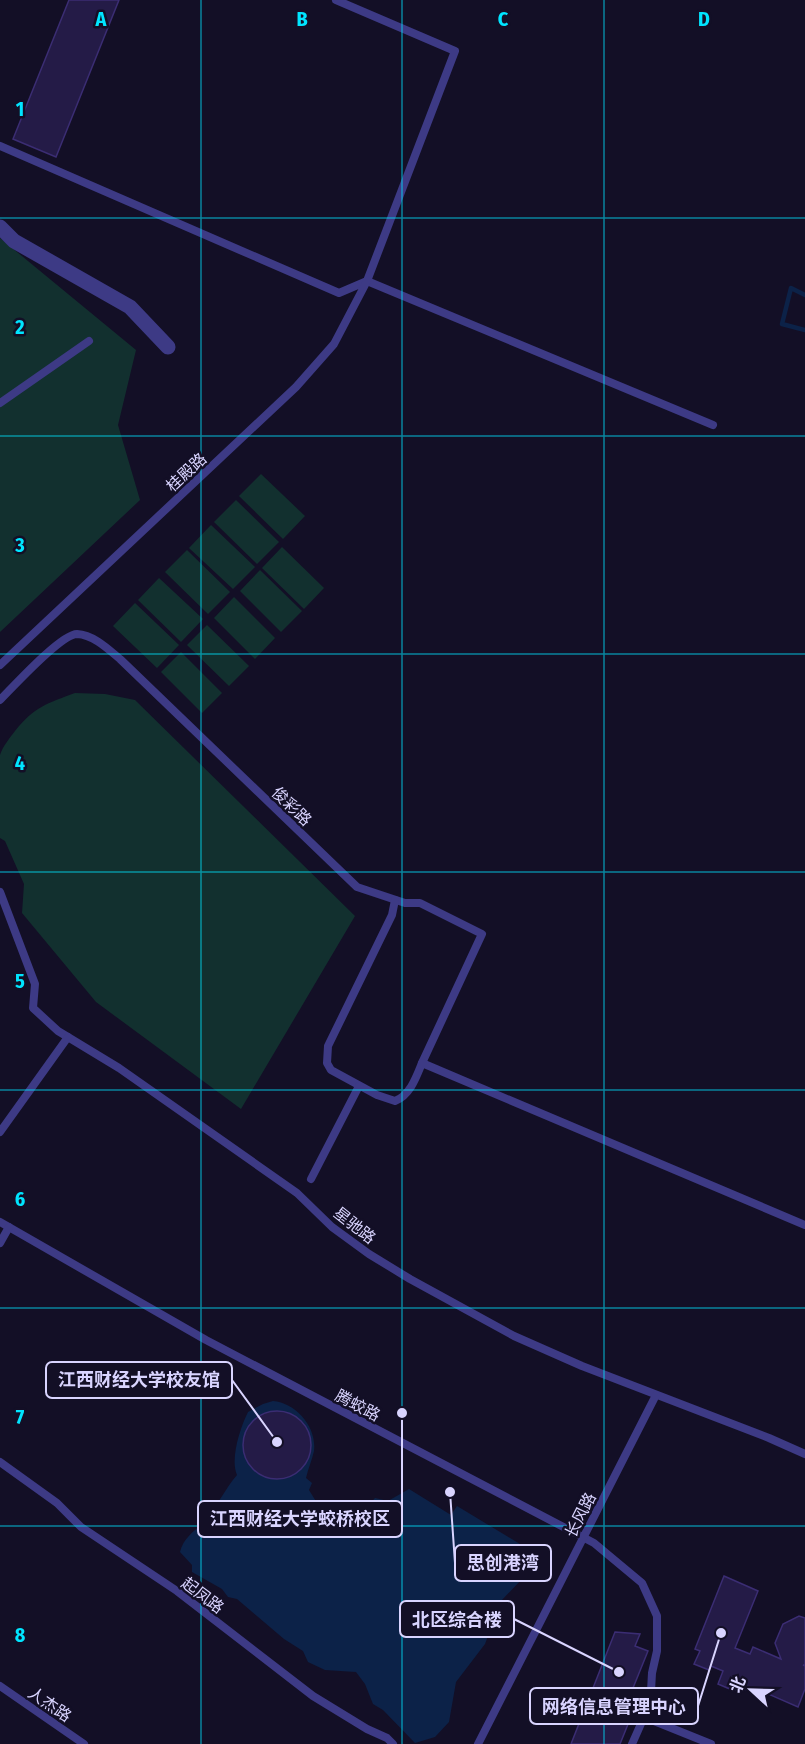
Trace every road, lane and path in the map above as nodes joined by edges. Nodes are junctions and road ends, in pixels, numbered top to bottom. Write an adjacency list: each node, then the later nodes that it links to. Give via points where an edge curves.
1 (336, 0): 4 (lane, 桂殿路, via 455,51)
2 (0, 146): 4 (lane, via 339,293)
3 (0, 226): 6 (street, via 14,242 130,307)
4 (368, 280): 8 (lane); 9 (lane, 桂殿路, via 334,344 296,387)
5 (89, 341): 7 (lane)
6 (168, 347)
7 (0, 403)
8 (713, 425)
9 (0, 665)
10 (0, 700): 12 (lane, 俊彩路, via 59,642 74,634 88,636 120,659 357,887)
11 (0, 892): 13 (lane, 星驰路, via 35,984 33,1008)
12 (395, 900): 14 (lane, 俊彩路, via 420,903 482,934); 15 (lane, via 392,915 328,1046 327,1063 331,1070)
13 (68, 1036): 16 (lane); 22 (lane, 星驰路, via 297,1193 332,1227 390,1267 514,1336)
14 (422, 1063): 15 (lane, via 403,1098 395,1101); 19 (lane)
15 (359, 1086): 17 (lane)
16 (0, 1132)
17 (311, 1179)
18 (0, 1222): 20 (lane, 腾蛟路)
19 (805, 1225)
20 (9, 1227): 21 (lane); 25 (lane, 腾蛟路, via 206,1340)
21 (0, 1243)
22 (656, 1395): 23 (lane, 星驰路); 25 (lane, 长风路)
23 (805, 1454)
24 (0, 1462): 29 (lane, 起凤路, via 57,1503 81,1527 177,1591 313,1696)
25 (584, 1537): 27 (lane, 腾蛟路, via 642,1583 657,1616 657,1651); 30 (lane, 长风路)
26 (0, 1686): 28 (lane, 人杰路)
27 (645, 1717): 31 (lane, 腾蛟路); 32 (lane)
28 (84, 1744)
29 (393, 1744)
30 (478, 1744)
31 (632, 1744)
32 (711, 1744)

